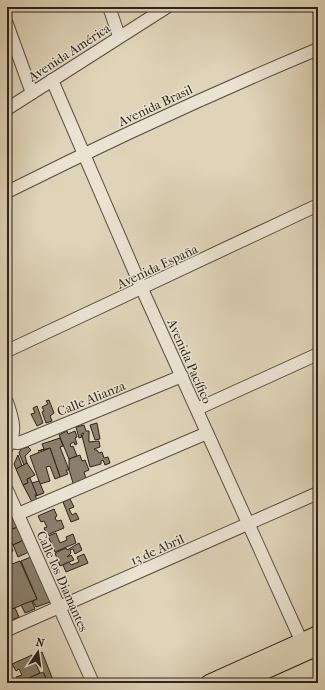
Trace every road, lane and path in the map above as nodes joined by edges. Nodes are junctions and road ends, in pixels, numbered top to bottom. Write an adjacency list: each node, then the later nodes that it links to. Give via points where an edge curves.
1 (109, 7): 4 (street)
2 (167, 7): 4 (street, Avenida América)
3 (7, 24): 7 (street)
4 (119, 36): 6 (street, Avenida América)
5 (318, 49): 9 (street, Avenida Brasil, via 234,84)
6 (52, 80): 7 (street, Avenida América); 9 (street, Avenida Pacífico)
7 (32, 94): 8 (street, Avenida América)
8 (7, 109)
9 (84, 154): 10 (street, Avenida Brasil); 12 (street, Avenida Pacífico)
10 (7, 192)
11 (318, 205): 12 (street, Avenida España)
12 (142, 289): 13 (street, Avenida España); 15 (street, Avenida Pacífico)
13 (7, 351)
14 (318, 354): 17 (street)
15 (182, 376): 17 (street, Avenida Pacífico); 19 (street, Calle Alianza, via 24,441)
16 (7, 402): 19 (street, via 13,419)
17 (196, 409): 18 (street, Avenida Pacífico)
18 (208, 433): 22 (street); 23 (street, Avenida Pacífico)
19 (9, 444)
20 (7, 490): 22 (street, Calle los Diamantes)
21 (318, 493): 23 (street, 13 de Abril)
22 (18, 514): 24 (street, Calle los Diamantes)
23 (248, 524): 24 (street, 13 de Abril); 27 (street, Avenida Pacífico)
24 (59, 607): 25 (street, 13 de Abril); 28 (street, Calle los Diamantes)
25 (7, 630)
26 (318, 634): 27 (main road)
27 (309, 647): 29 (main road); 30 (main road)
28 (93, 683)
29 (209, 683)
30 (238, 683)

